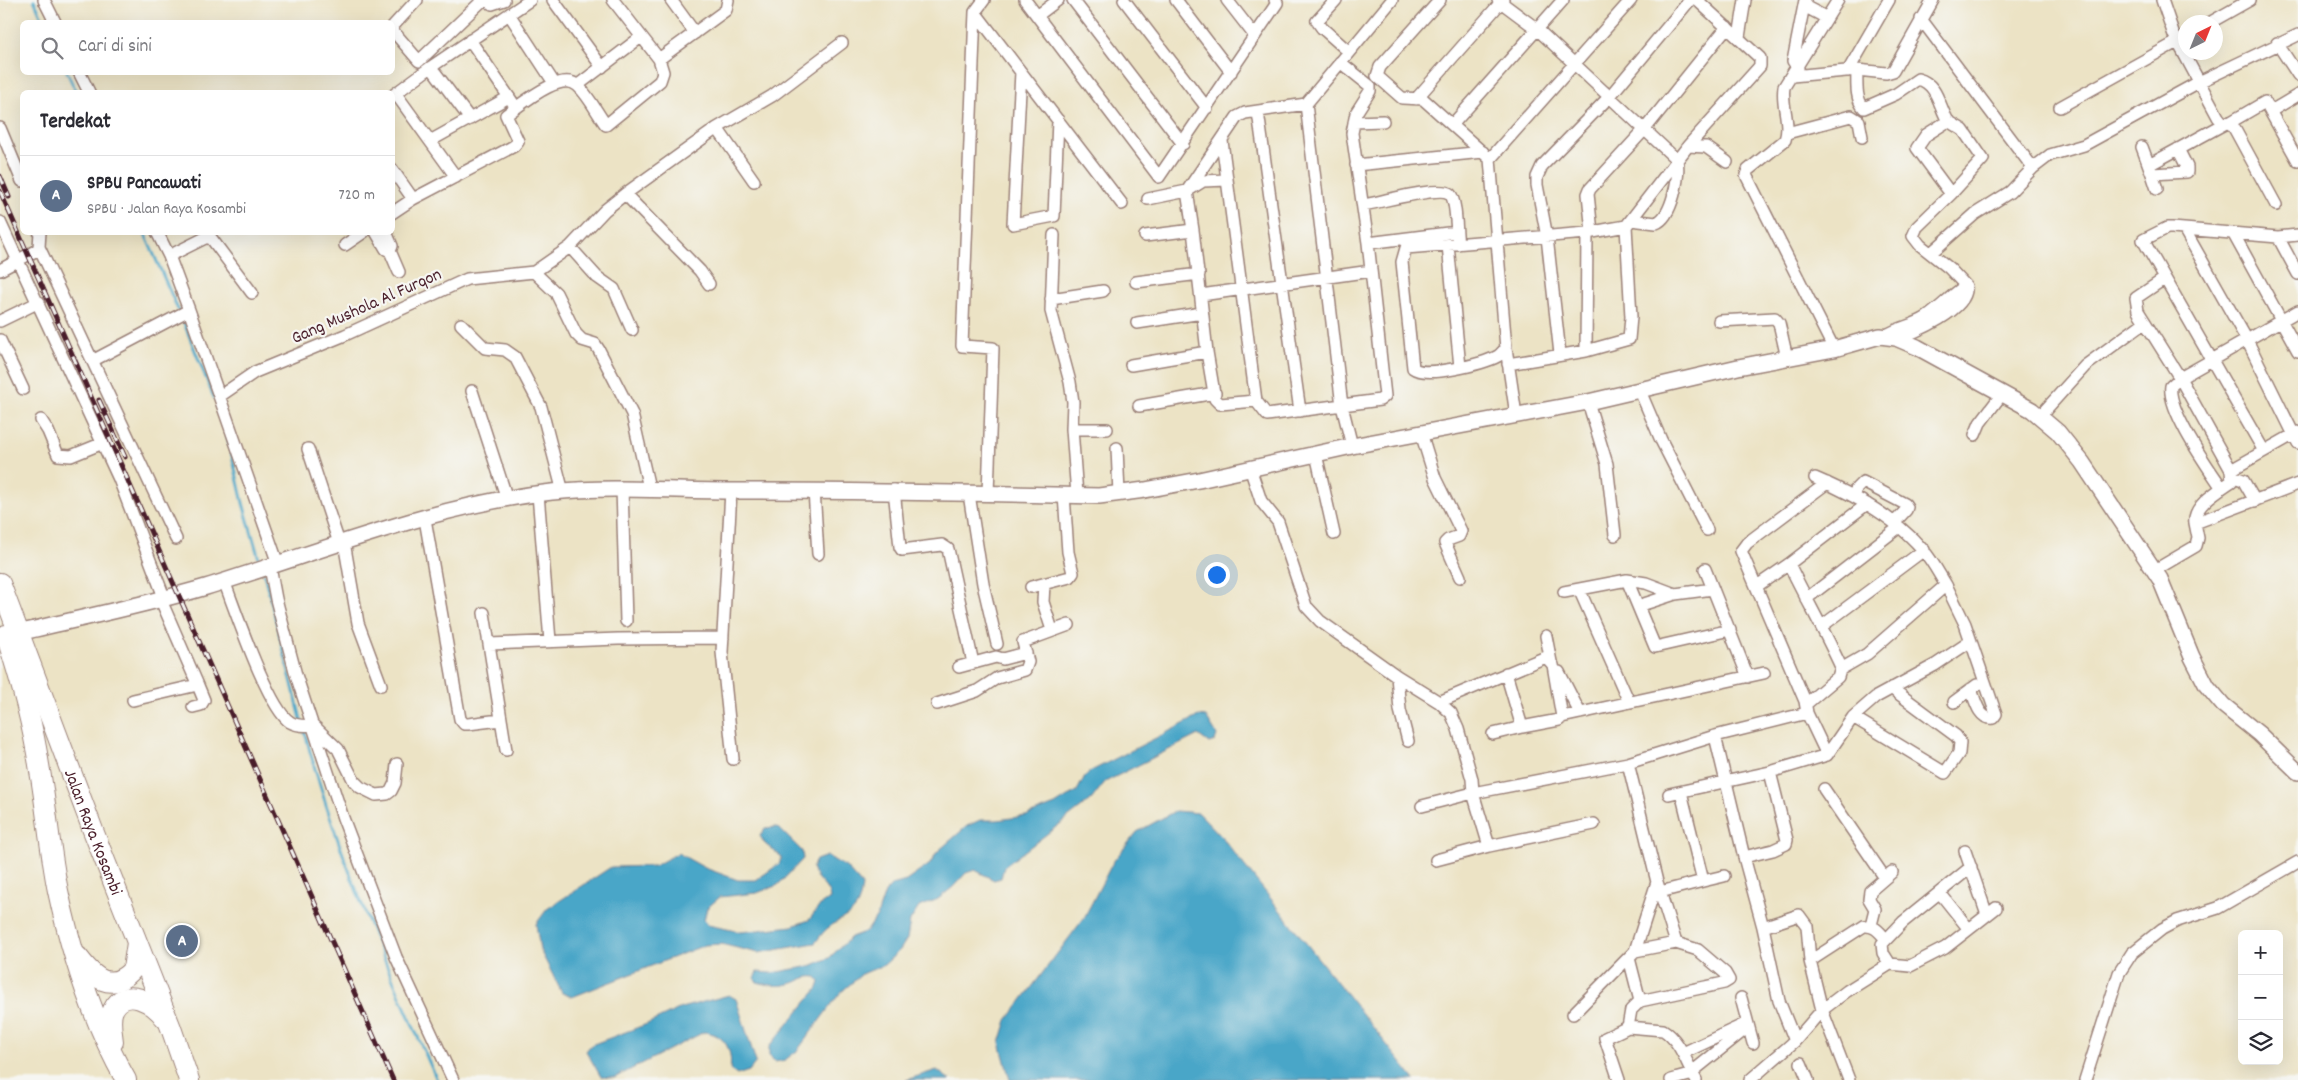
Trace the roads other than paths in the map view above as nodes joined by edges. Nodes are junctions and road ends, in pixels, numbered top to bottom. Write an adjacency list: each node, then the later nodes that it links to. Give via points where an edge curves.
1 (44, 0): 39 (street)
2 (417, 0): 40 (street)
3 (484, 0): 4 (street, via 492,4); 59 (street)
4 (504, 0)
5 (530, 0): 34 (street)
6 (553, 0): 60 (street)
7 (613, 0): 48 (street)
8 (671, 0): 45 (street)
9 (728, 0): 45 (street, via 726,10)
10 (984, 0): 33 (street)
11 (1026, 0): 36 (street)
12 (1058, 0): 36 (street)
13 (1073, 0): 99 (street)
14 (1124, 0): 80 (street)
15 (1176, 0): 63 (street)
16 (1227, 0): 47 (street)
17 (1275, 0): 47 (street, via 1277,3)
18 (1392, 0): 54 (street)
19 (1440, 0): 75 (street, via 1377,74 1402,98)
20 (1563, 0): 42 (street)
21 (1631, 0): 58 (street)
22 (1690, 0): 74 (street)
23 (1697, 0): 41 (street)
24 (1745, 0): 49 (street)
25 (1838, 0): 37 (street)
26 (1890, 0): 61 (street)
27 (1933, 0): 38 (street)
28 (2250, 0): 35 (street)
29 (1501, 1): 42 (street); 75 (street)
30 (2164, 1): 43 (street)
31 (1329, 2): 54 (street, via 1318,24)
32 (1805, 3): 37 (street); 64 (street, via 1793,61)
33 (975, 12): 62 (street); 234 (street, via 962,346 993,348)
34 (509, 14): 50 (street); 68 (street)
35 (2223, 15)
36 (1037, 16): 99 (street, via 1158,176 1163,174)
37 (1827, 18): 64 (street)
38 (1921, 19): 61 (street, via 1893,71); 108 (street)
39 (54, 20)
40 (395, 24)
41 (1727, 27): 49 (street); 94 (street)
42 (1537, 29): 58 (street); 91 (street)
43 (2178, 31)
44 (395, 33): 59 (street)
45 (695, 33): 55 (street)
46 (2298, 34): 53 (street)
47 (1255, 36): 63 (street)
48 (641, 37): 55 (street); 60 (street)
49 (1739, 37): 100 (street, via 1760,58 1760,66)
50 (470, 40): 59 (street); 76 (street)
51 (2178, 41): 79 (street)
52 (842, 43): 93 (street, via 772,96)
53 (2277, 43): 66 (street); 67 (street)
54 (1348, 51): 57 (street)
55 (659, 59): 69 (street, via 663,72 660,81 606,124)
56 (2191, 60): 67 (street)
57 (1340, 62): 77 (street); 89 (street, via 1370,86)
58 (1574, 62): 74 (street); 103 (street)
59 (426, 66): 71 (street); 85 (street)
60 (602, 67): 69 (street)
61 (1853, 70): 64 (street); 78 (street)
62 (1021, 72): 86 (street); 86 (street, via 1013,224 1054,216)
63 (1231, 72): 80 (street)
64 (1795, 72): 95 (street, via 1783,94)
65 (80, 75): 70 (street)
66 (2298, 75)
67 (2200, 82): 90 (street, via 2218,117); 108 (street, via 2084,145 2050,155)
68 (554, 83): 69 (street, via 568,81); 81 (street)
69 (578, 85)
70 (88, 90)
71 (395, 94)
72 (2298, 94): 82 (street)
73 (395, 96): 97 (street)
74 (1610, 96): 94 (street); 140 (street, via 1539,172 1536,185)
75 (1416, 99): 91 (street, via 1423,99)
76 (504, 100): 81 (street); 85 (street)
77 (1306, 104): 83 (street); 158 (street)
78 (1861, 105): 84 (street); 88 (street, via 1864,108 1876,104 1918,79 1931,86)
79 (2060, 107)
80 (1207, 108): 99 (street)
81 (511, 111): 112 (street, via 518,141 514,146)
82 (2271, 111): 90 (street, via 2265,102); 105 (street)
83 (1258, 112): 98 (street, via 1237,117); 162 (street)
84 (1855, 117): 95 (street, via 1838,118); 96 (street, via 1859,121)
85 (470, 118): 97 (street)
86 (1058, 120): 121 (street)
87 (1383, 121): 89 (street)
88 (1948, 121): 118 (street, via 1926,135 1917,148); 118 (street, via 1963,130 1983,159)
89 (1354, 122): 107 (street, via 1352,133)
90 (2228, 123): 102 (street); 123 (street)
91 (1452, 125): 103 (street)
92 (0, 128): 111 (street)
93 (717, 128): 114 (street); 117 (street)
94 (1645, 130): 104 (street); 130 (street, via 1590,189)
95 (1787, 133): 183 (street, via 1783,143 1748,170 1746,177)
96 (1862, 138)
97 (430, 141): 112 (street)
98 (1222, 141): 113 (street); 116 (street)
99 (1183, 144)
100 (1688, 146): 104 (street); 106 (street, via 1706,147)
101 (2142, 147): 109 (street)
102 (2178, 149): 109 (street); 109 (street, via 2187,167 2186,172)
103 (1486, 155): 107 (street); 142 (street)
104 (1677, 160): 126 (street); 126 (street, via 1679,172 1670,207 1662,219 1656,223)
105 (2298, 161)
106 (1727, 162)
107 (1356, 165): 122 (street)
108 (2033, 168): 149 (street, via 2010,192 1969,218)
109 (2151, 169): 115 (street)
110 (395, 173): 119 (street)
111 (20, 176)
112 (456, 177): 119 (street)
113 (1227, 180): 116 (street, via 1199,182); 164 (street)
114 (754, 181)
115 (2157, 188)
116 (1187, 191): 120 (street); 128 (street)
117 (625, 194): 147 (street); 161 (street)
118 (1951, 194): 149 (street, via 1913,232 1916,241)
119 (414, 199): 124 (street)
120 (1148, 199)
121 (1122, 204)
122 (1363, 205): 129 (street, via 1446,192 1454,203); 143 (street)
123 (2276, 205)
124 (395, 211)
125 (0, 222): 151 (street)
126 (1629, 223): 130 (street); 184 (street, via 1630,337 1626,341)
127 (2184, 229): 131 (street); 159 (street, via 2167,228 2144,240); 181 (street)
128 (1193, 230): 139 (street); 156 (street)
129 (1456, 232): 143 (street); 144 (street)
130 (1589, 233): 140 (street); 184 (street)
131 (2233, 233): 141 (street); 173 (street)
132 (1054, 234): 167 (street)
133 (2298, 234): 141 (street)
134 (40, 235): 146 (street)
135 (158, 235): 150 (street)
136 (360, 235): 145 (street)
137 (378, 235): 148 (street)
138 (387, 235): 148 (street, via 392,246)
139 (1145, 236)
140 (1547, 237): 142 (street); 187 (street)
141 (2278, 238): 157 (street)
142 (1497, 241): 144 (street); 182 (street)
143 (1368, 243): 153 (street)
144 (1453, 244): 193 (street); 193 (street, via 1409,247 1402,262 1413,368 1422,373)
145 (345, 246)
146 (40, 247): 151 (street); 190 (street)
147 (570, 247): 155 (street); 178 (street, via 614,289)
148 (390, 251): 154 (street)
149 (1931, 253): 179 (street, via 1966,286 1940,313 1911,335)
150 (168, 256): 165 (street, via 211,238); 170 (street)
151 (19, 261): 152 (street); 168 (street)
152 (0, 270)
153 (1371, 271): 158 (street); 204 (street, via 1385,396 1380,400)
154 (399, 272)
155 (534, 272): 200 (street, Gang Mushola Al Furqon, via 467,279 255,372); 226 (street, via 556,293 576,334 599,350 632,414)
156 (1198, 274): 160 (street); 166 (street)
157 (2298, 274)
158 (1327, 277): 162 (street); 204 (street)
159 (2164, 279): 175 (street, via 2136,298); 189 (street)
160 (1136, 282)
161 (709, 284)
162 (1282, 284): 164 (street); 205 (street)
163 (1103, 291): 167 (street)
164 (1242, 291): 166 (street); 201 (street)
165 (252, 293)
166 (1201, 295): 171 (street)
167 (1051, 299): 209 (street, via 1055,331 1070,382)
168 (38, 302): 174 (street); 214 (street)
169 (2298, 311): 173 (street)
170 (186, 312): 190 (street); 200 (street)
171 (1202, 313): 176 (street); 186 (street)
172 (1718, 321): 188 (street, via 1775,318)
173 (2281, 321): 181 (street); 185 (street)
174 (0, 322)
175 (2144, 322): 194 (street); 207 (street, via 2085,366)
176 (1137, 323)
177 (461, 324): 231 (street, via 486,348 505,350 515,357 541,407)
178 (632, 330)
179 (1890, 337): 183 (street); 199 (street, via 1917,347)
180 (0, 340): 195 (street)
181 (2247, 340): 189 (street); 213 (street)
182 (1506, 348): 191 (street); 193 (street, via 1496,357)
183 (1834, 349): 188 (street)
184 (1586, 351): 187 (street)
185 (2298, 351)
186 (1207, 352): 192 (street); 198 (street)
187 (1560, 354): 191 (street)
188 (1787, 358): 196 (street, via 1681,379)
189 (2213, 359): 194 (street); 218 (street)
190 (94, 360): 247 (street)
191 (1508, 364): 206 (street)
192 (1131, 365)
193 (1460, 367)
194 (2180, 378): 221 (street); 227 (street, via 2170,391 2178,415 2190,440)
195 (23, 389)
196 (1640, 391): 202 (street); 244 (street)
197 (472, 392): 238 (street)
198 (1215, 394): 201 (street, via 1220,404); 203 (street)
199 (2002, 394): 207 (street); 212 (street)
200 (220, 396): 252 (street)
201 (1256, 401): 205 (street, via 1267,415)
202 (1588, 402): 206 (street); 246 (street, via 1607,464)
203 (1139, 406)
204 (1342, 406): 205 (street); 215 (street)
205 (1300, 411)
206 (1516, 415): 211 (street)
207 (2040, 416): 254 (street, via 2058,432 2082,462)
208 (41, 420): 214 (street, via 58,455 71,456)
209 (1072, 429): 210 (street); 236 (street)
210 (1107, 429)
211 (1421, 433): 215 (street); 255 (street, via 1435,478 1460,531 1459,536 1445,543)
212 (1975, 435)
213 (2297, 436): 218 (street)
214 (102, 443): 267 (street, via 119,479)
215 (1352, 446): 219 (street)
216 (1117, 448): 235 (street)
217 (308, 449): 248 (street)
218 (2264, 451): 221 (street)
219 (1316, 454): 220 (street); 245 (street)
220 (1250, 468): 235 (street); 290 (street, via 1261,501 1278,522 1306,606 1320,621)
221 (2232, 473): 227 (street, via 2232,482); 239 (street, via 2243,480)
222 (1816, 478): 223 (street)
223 (1827, 483): 237 (street); 260 (street, via 1742,548)
224 (2298, 484): 239 (street)
225 (622, 488): 226 (street); 231 (street); 271 (street)
226 (649, 488): 230 (street)
227 (2222, 488): 242 (street, via 2197,510)
228 (814, 490): 229 (street); 230 (street); 250 (street)
229 (894, 490): 233 (street); 284 (street, via 902,550 942,546 948,549)
230 (731, 491): 278 (street)
231 (563, 492): 232 (street)
232 (538, 494): 238 (street); 279 (street)
233 (969, 494): 234 (street); 282 (street, via 983,584)
234 (988, 494): 236 (street)
235 (1119, 494): 236 (street)
236 (1070, 495): 259 (street, via 1068,552 1073,573 1070,577)
237 (1853, 496): 240 (street); 243 (street, via 1863,482 1905,504 1906,510)
238 (507, 499): 241 (street)
239 (2255, 501): 242 (street)
240 (1868, 504): 243 (street); 251 (street)
241 (425, 519): 248 (street); 307 (street, via 460,719 464,724)
242 (2195, 523): 254 (street, via 2196,546)
243 (1896, 526): 249 (street); 268 (street)
244 (1707, 530)
245 (1334, 534)
246 (1615, 535)
247 (176, 539)
248 (342, 543): 252 (street); 294 (street, via 358,624)
249 (1924, 550): 261 (street); 273 (street)
250 (818, 554)
251 (1789, 564): 260 (street); 268 (street)
252 (270, 566): 257 (street); 308 (street)
253 (1705, 569): 264 (street)
254 (2155, 570): 321 (street, via 2207,686 2223,705)
255 (1460, 577)
256 (1627, 580): 263 (street); 266 (street); 269 (street)
257 (224, 581): 267 (street); 308 (street, via 274,702 290,722)
258 (0, 583): 276 (highway, Jalan Raya Kosambi)
259 (1044, 584): 262 (street); 274 (street, via 1043,602)
260 (1757, 586): 303 (street)
261 (1946, 586): 280 (street); 287 (street, via 1867,654)
262 (1032, 587)
263 (1578, 589): 265 (street); 299 (street)
264 (1713, 589): 266 (street); 275 (street)
265 (1564, 592)
266 (1675, 594): 269 (street)
267 (162, 598): 276 (street); 293 (street)
268 (1806, 599): 273 (street)
269 (1638, 606): 275 (street, via 1655,647)
270 (484, 613): 281 (street)
271 (626, 621)
272 (1069, 624): 274 (street)
273 (1822, 626): 287 (street)
274 (1052, 630): 283 (street, via 1025,640)
275 (1730, 630): 291 (street)
276 (6, 631): 341 (highway, Jalan Raya Kosambi); 343 (highway, Jalan Raya Kosambi, via 34,736 53,862)
277 (1546, 636): 285 (street)
278 (723, 638): 279 (street); 315 (street, via 723,671)
279 (550, 641): 281 (street)
280 (1971, 641): 292 (street); 295 (street)
281 (488, 644): 307 (street)
282 (998, 644)
283 (1026, 653): 284 (street, via 1003,659 996,656); 301 (street, via 1028,667 1025,670 997,678 977,691)
284 (973, 663): 286 (street)
285 (1552, 663): 288 (street, via 1549,658 1542,657); 304 (street); 305 (street)
286 (958, 667)
287 (1841, 669): 303 (street, via 1838,678)
288 (1506, 673): 298 (street); 309 (street)
289 (1764, 673): 291 (street)
290 (1396, 676): 298 (street); 312 (street)
291 (1748, 677): 299 (street)
292 (1984, 679): 296 (street); 296 (street, via 1996,714 1993,718 1982,716)
293 (197, 683): 297 (street); 302 (street, via 204,700)
294 (381, 685)
295 (1891, 688): 306 (street); 306 (street, via 1960,742 1959,753 1945,773)
296 (1971, 690): 300 (street)
297 (133, 700)
298 (1439, 702): 324 (street, via 1451,713 1458,728)
299 (1629, 702): 304 (street)
300 (1954, 702)
301 (937, 704)
302 (193, 708)
303 (1806, 709): 311 (street); 314 (street)
304 (1580, 713): 305 (street)
305 (1562, 717): 309 (street)
306 (1853, 717): 314 (street)
307 (500, 720): 313 (street)
308 (306, 725): 318 (street, via 338,748); 319 (street)
309 (1522, 727): 310 (street)
310 (1493, 734)
311 (1715, 736): 316 (street); 322 (street)
312 (1408, 741)
313 (506, 750)
314 (1826, 755): 320 (street)
315 (733, 759)
316 (1628, 763): 324 (street); 335 (street)
317 (397, 764): 318 (street, via 391,791 380,795 360,787)
318 (348, 770): 319 (street)
319 (328, 772): 363 (street, via 396,957)
320 (1770, 772): 322 (street); 329 (street, via 1786,844)
321 (2298, 772)
322 (1725, 781): 329 (street); 334 (street, via 1675,793)
323 (1824, 790): 338 (street, via 1888,875 1869,894 1875,909)
324 (1473, 793): 325 (street); 327 (street)
325 (1422, 806)
326 (1594, 824): 327 (street)
327 (1489, 846): 330 (street)
328 (1966, 851): 332 (street)
329 (1744, 856): 337 (street)
330 (1436, 860)
331 (2298, 862): 368 (street, via 2218,908 2162,929 2132,953 2119,973)
332 (1971, 867): 336 (street); 339 (street, via 1992,912)
333 (1724, 876): 334 (street)
334 (1703, 881): 335 (street)
335 (1658, 887): 342 (street); 344 (street)
336 (1940, 893): 339 (street); 340 (street)
337 (1762, 924): 345 (street, via 1798,915 1807,926); 354 (street, via 1779,1001)
338 (1871, 925): 340 (street); 345 (street, via 1864,926)
339 (1968, 928): 346 (street, via 1945,948 1916,964)
340 (1886, 940): 346 (street, via 1882,948)
341 (138, 941): 343 (highway, via 133,969 126,978 115,982 95,977); 353 (highway, Jalan Raya Kosambi)
342 (1676, 943): 344 (street); 348 (street, via 1698,950 1729,980)
343 (72, 950): 357 (highway, Jalan Raya Kosambi)
344 (1632, 954): 348 (street); 350 (street)
345 (1810, 961): 349 (street)
346 (1890, 964): 349 (street)
347 (1741, 998): 352 (street)
348 (1640, 1001): 351 (street, via 1631,1010)
349 (1822, 1010): 354 (street); 367 (street)
350 (1573, 1014)
351 (1628, 1025): 356 (street, via 1665,1031); 364 (street, via 1605,1038)
352 (1747, 1025): 355 (street); 356 (street); 359 (street)
353 (171, 1028): 357 (highway, via 151,1003 139,998 125,999 113,1010 112,1016); 362 (highway, Jalan Raya Kosambi)
354 (1794, 1040): 366 (street)
355 (1753, 1043)
356 (1683, 1053): 359 (street)
357 (115, 1061): 361 (highway, Jalan Raya Kosambi)
358 (1801, 1063): 360 (street)
359 (1694, 1075): 365 (street)
360 (1807, 1079)
361 (126, 1080)
362 (189, 1080)
363 (453, 1080)
364 (1619, 1080)
365 (1671, 1080)
366 (1750, 1080)
367 (1850, 1080)
368 (2085, 1080)

